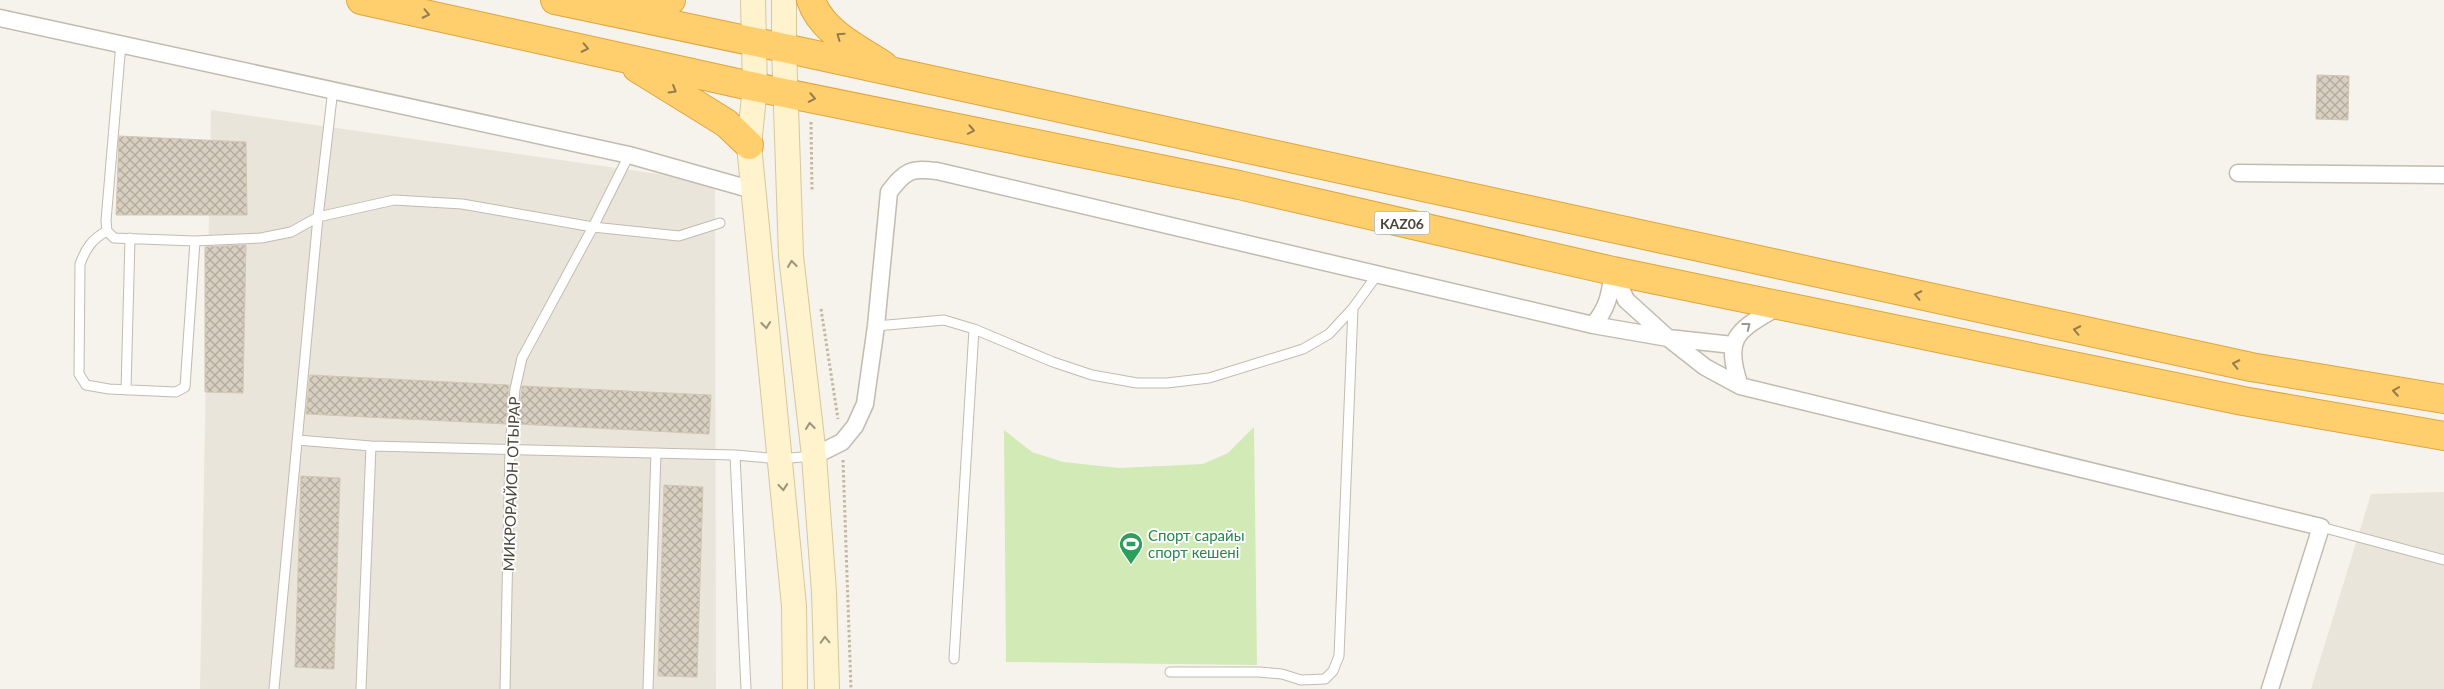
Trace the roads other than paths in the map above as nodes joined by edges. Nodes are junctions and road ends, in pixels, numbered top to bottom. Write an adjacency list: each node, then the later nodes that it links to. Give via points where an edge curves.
1 (361, 0): 12 (highway, KАZ06, one-way to 12)
2 (555, 0): 7 (highway, KАZ06)
3 (671, 0): 7 (highway)
4 (753, 0): 10 (street)
5 (784, 0): 11 (street)
6 (811, 0): 13 (highway, one-way to 6, via 827,27 815,13)
7 (618, 14): 10 (highway, KАZ06)
8 (0, 18): 9 (street)
9 (121, 43): 15 (street); 27 (lane)
10 (754, 43): 11 (highway, KАZ06); 14 (street)
11 (784, 48): 13 (highway, KАZ06); 16 (street)
12 (616, 55): 14 (highway, KАZ06); 17 (highway, one-way to 17, via 726,123)
13 (894, 74): 18 (highway, KАZ06)
14 (755, 87): 16 (highway, KАZ06); 17 (street)
15 (333, 89): 19 (street); 24 (lane)
16 (798, 96): 22 (highway, KАZ06, one-way to 22); 48 (street, one-way to 16, via 790,256)
17 (749, 145): 23 (street)
18 (1247, 150): 22 (highway); 41 (highway, KАZ06, one-way to 18, via 2251,367)
19 (629, 155): 23 (street); 26 (lane, МИКРОРАЙОН ОТЫРАР)
20 (2238, 173): 21 (street)
21 (2444, 175)
22 (1239, 185): 30 (highway, KАZ06)
23 (752, 190): 49 (street, one-way to 49)
24 (318, 217): 26 (lane, via 394,200 462,204); 29 (lane, via 291,232 261,238); 43 (lane)
25 (720, 223): 26 (lane, via 679,236)
26 (593, 227): 45 (lane, МИКРОРАЙОН ОТЫРАР, via 522,358 515,389)
27 (107, 231): 28 (lane, via 114,238); 40 (lane, via 94,238 84,251 80,264 79,374 86,385)
28 (130, 238): 29 (lane); 40 (lane)
29 (195, 241): 40 (lane, via 185,387 176,392)
30 (1613, 271): 32 (highway, KАZ06); 34 (street, via 1610,300); 37 (street, via 1626,300)
31 (1377, 275): 33 (lane); 34 (street); 35 (street, via 917,169 900,176 889,192)
32 (1781, 305): 38 (street, one-way to 32, via 1743,328); 42 (highway, KАZ06, via 2243,401)
33 (1353, 308): 36 (lane, via 1329,334 1303,349 1209,378 1167,383 1138,383 1092,375); 53 (lane, via 1339,656 1332,671 1324,679 1302,680 1259,672)
34 (1593, 325): 37 (street)
35 (876, 326): 36 (lane, via 944,320); 48 (street, via 865,404 855,426 842,442)
36 (974, 329): 52 (lane)
37 (1668, 338): 38 (street); 39 (street, via 1705,367)
38 (1733, 345): 39 (street, via 1732,363)
39 (1740, 386): 50 (street)
40 (126, 390)
41 (2444, 399)
42 (2444, 436)
43 (297, 440): 44 (lane); 54 (lane)
44 (371, 446): 45 (lane); 55 (lane)
45 (510, 448): 46 (lane); 56 (lane, МИКРОРАЙОН ОТЫРАР)
46 (656, 453): 47 (lane); 57 (lane)
47 (735, 455): 49 (lane); 58 (lane)
48 (814, 456): 49 (lane); 60 (street, one-way to 48)
49 (780, 459): 59 (street, one-way to 59, via 794,606)
50 (2321, 527): 51 (lane); 61 (street)
51 (2444, 560)
52 (954, 659)
53 (1170, 672)
54 (274, 689)
55 (360, 689)
56 (505, 689)
57 (648, 689)
58 (746, 689)
59 (795, 689)
60 (827, 689)
61 (2270, 689)

